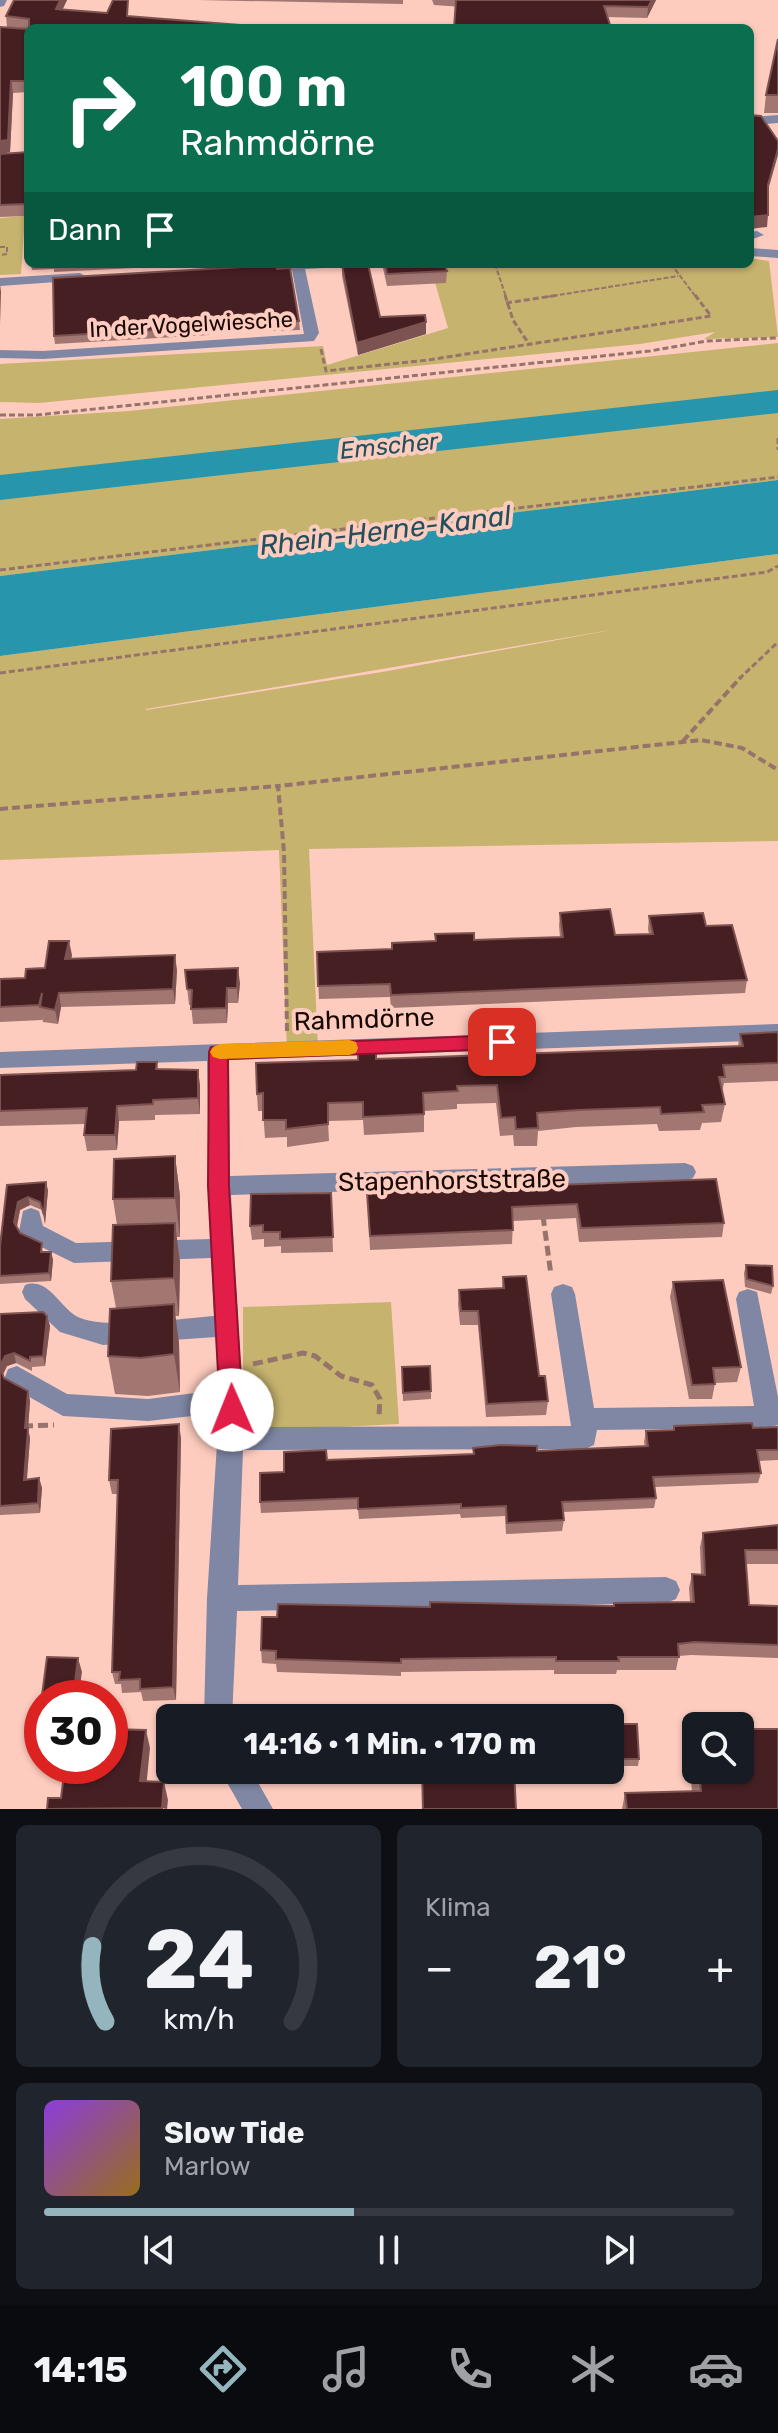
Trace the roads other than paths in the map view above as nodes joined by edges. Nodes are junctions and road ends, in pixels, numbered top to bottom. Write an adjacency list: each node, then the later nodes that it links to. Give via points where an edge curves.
1 (778, 119): 2 (street)
2 (754, 121)
3 (754, 252): 4 (street)
4 (778, 254)
5 (257, 268): 7 (street)
6 (298, 268): 10 (street, In der Vogelwiesche, via 309,338)
7 (237, 269)
8 (100, 276): 9 (street)
9 (0, 282)
10 (0, 354)
11 (778, 1032): 12 (street, Rahmdörne)
12 (218, 1052): 13 (street, Rahmdörne); 15 (street)
13 (0, 1060)
14 (685, 1172): 15 (street, Stapenhorststraße)
15 (219, 1186): 17 (street)
16 (31, 1218): 17 (street, via 31,1231 74,1253)
17 (223, 1248): 21 (street)
18 (34, 1292): 21 (street, via 69,1325 103,1334)
19 (563, 1294): 24 (street)
20 (748, 1299): 24 (street, via 769,1417)
21 (228, 1326): 23 (street)
22 (17, 1377): 23 (street, via 63,1405 148,1410)
23 (231, 1400): 25 (street)
24 (583, 1419): 25 (street, via 585,1437)
25 (231, 1439): 27 (street)
26 (666, 1590): 27 (street)
27 (221, 1598): 28 (street)
28 (218, 1704)
29 (243, 1784): 30 (street)
30 (258, 1809)

